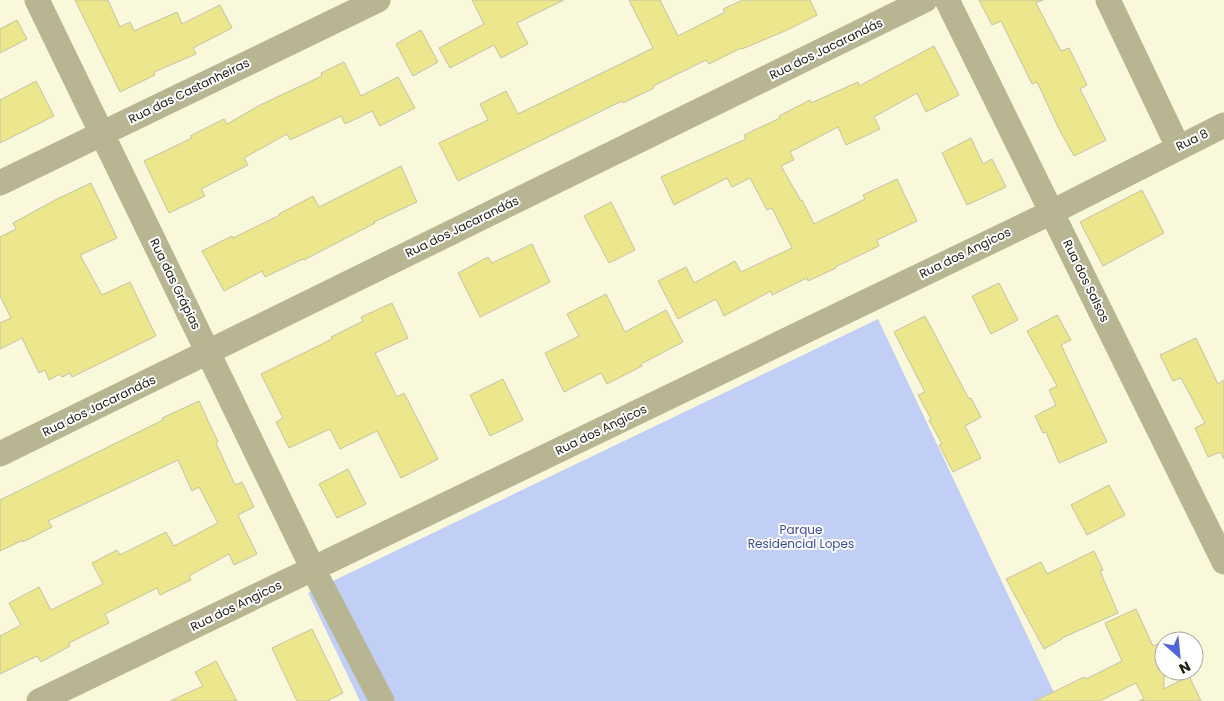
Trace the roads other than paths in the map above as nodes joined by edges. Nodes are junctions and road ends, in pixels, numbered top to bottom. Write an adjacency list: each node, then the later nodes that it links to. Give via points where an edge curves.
1 (37, 0): 7 (street, Rua das Grápias)
2 (378, 0): 7 (street, Rua das Castanheiras)
3 (925, 0): 11 (street, Rua dos Jacarandás)
4 (947, 0): 10 (street, Rua dos Salsos)
5 (1108, 0): 8 (street)
6 (1224, 125): 8 (street, Rua 8)
7 (102, 134): 9 (street, Rua das Castanheiras); 11 (street, Rua das Grápias)
8 (1170, 151): 10 (street, Rua dos Angicos)
9 (0, 183)
10 (1052, 212): 13 (street, Rua dos Salsos); 14 (street, Rua dos Angicos)
11 (208, 352): 12 (street, Rua dos Jacarandás); 14 (street, Rua das Grápias)
12 (0, 454)
13 (1224, 562)
14 (313, 569): 15 (street, Rua dos Angicos); 16 (street, Rua das Grápias)
15 (39, 701)
16 (382, 701)

